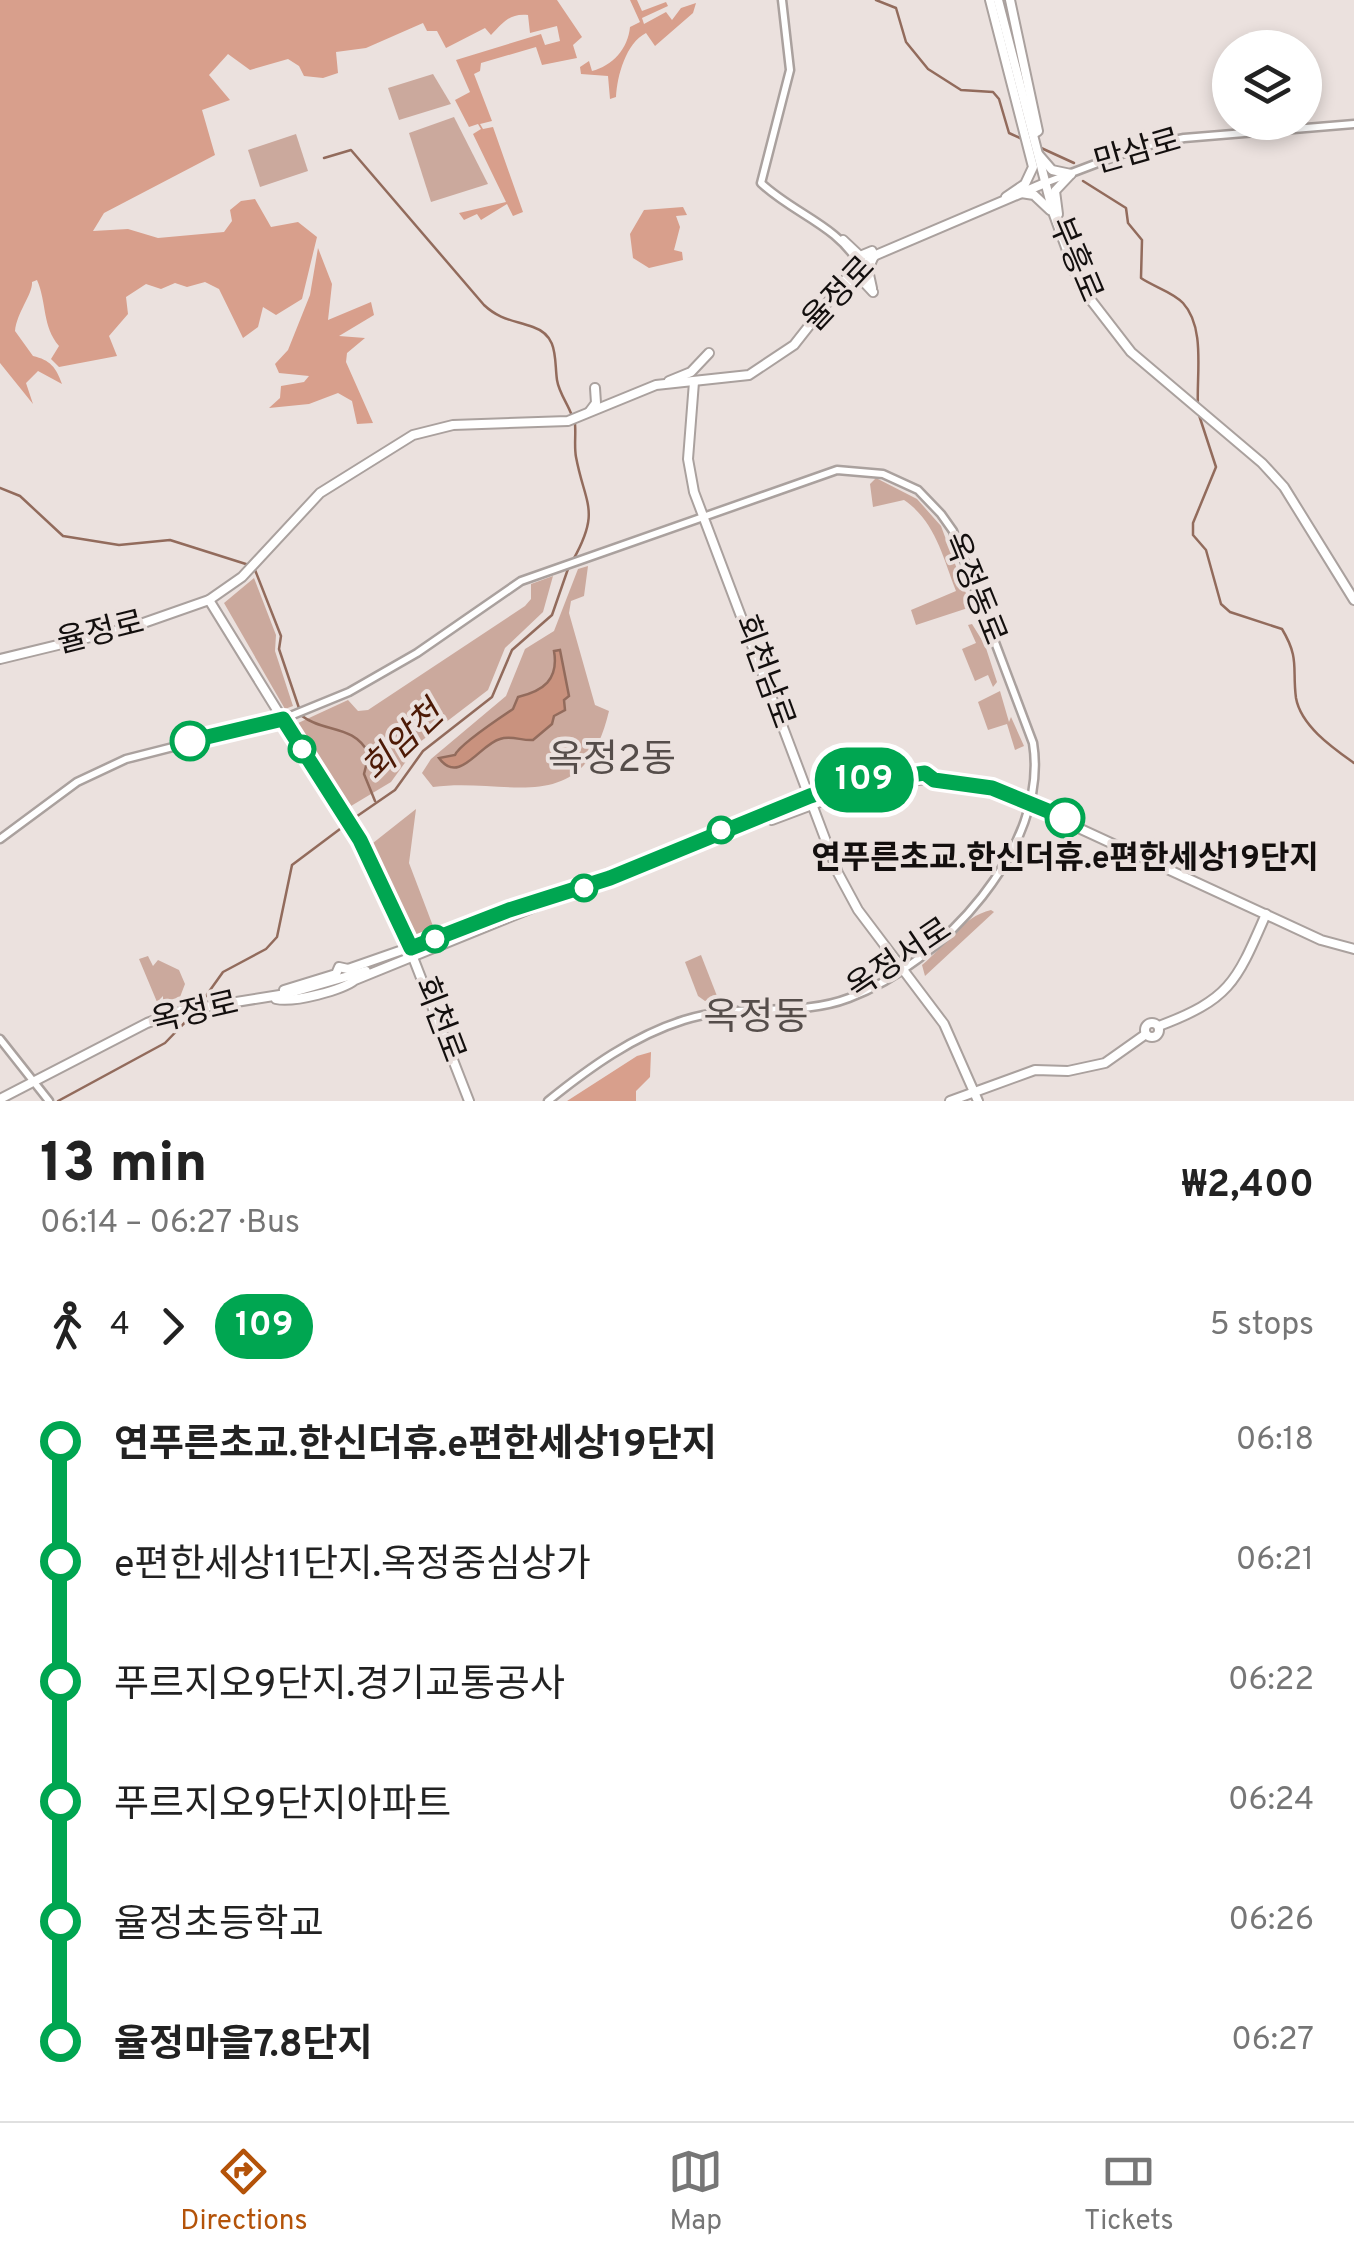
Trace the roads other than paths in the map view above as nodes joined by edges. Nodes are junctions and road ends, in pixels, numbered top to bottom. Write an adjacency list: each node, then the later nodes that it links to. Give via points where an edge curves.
1 (782, 0): 13 (street, via 790,70 760,183 793,212)
2 (990, 0): 5 (main road)
3 (1004, 0): 5 (main road); 5 (main road, 부흥로)
4 (1354, 124): 7 (street, 만삼로, via 1184,138)
5 (1032, 132): 6 (main road, 부흥로)
6 (1039, 155): 7 (main road, via 1052,170); 8 (main road, 부흥로); 9 (main road, via 1033,181); 10 (main road, via 1032,174)
7 (1071, 174): 8 (street, 만삼로); 12 (main road, via 1054,194)
8 (1044, 183): 9 (main road, 율정로); 11 (main road, 부흥로)
9 (1021, 192): 10 (main road, 율정로); 11 (main road)
10 (1003, 200): 14 (main road, 율정로)
11 (1053, 212): 12 (main road, 부흥로)
12 (1059, 234): 28 (main road, 부흥로, via 1080,286 1107,326 1284,487)
13 (843, 240): 14 (main road, via 863,256); 16 (street); 17 (main road, via 851,260)
14 (900, 242): 15 (main road, 율정로)
15 (876, 254): 16 (main road, 율정로); 17 (main road, via 868,270 873,292 859,278)
16 (860, 265): 17 (main road, 율정로)
17 (839, 288): 19 (main road, 율정로, via 794,345 770,364)
18 (709, 353): 21 (main road, via 690,372)
19 (724, 380): 20 (main road, 율정로); 23 (main road, via 698,388)
20 (694, 382): 21 (main road, 율정로); 23 (main road, 회천남로)
21 (660, 384): 23 (main road, via 686,388); 24 (main road, 율정로)
22 (596, 388): 24 (main road, via 596,403)
23 (692, 408): 25 (main road, 회천남로, via 688,458)
24 (583, 416): 26 (main road, 율정로, via 461,424 413,435 320,493)
25 (704, 518): 32 (street, 옥정동로, via 508,588 377,678); 33 (main road, 회천남로); 34 (street, 옥정동로, via 838,470 876,472 931,501 953,531 1026,721 1036,766)
26 (230, 588): 27 (main road, 율정로); 30 (main road, via 219,603)
27 (209, 600): 29 (main road, 율정로); 30 (main road)
28 (1354, 600)
29 (184, 611): 30 (main road, via 207,609); 31 (main road, 율정로)
30 (225, 623): 32 (main road)
31 (0, 660)
32 (283, 719): 35 (street, via 126,759 77,782); 40 (main road, 회천로, via 355,831)
33 (812, 800): 34 (main road, via 843,790 939,780 975,783); 36 (main road); 42 (main road, 회천남로, via 850,897)
34 (1030, 803): 37 (main road); 42 (street, 옥정서로, via 990,890)
35 (0, 839)
36 (579, 890): 38 (main road); 40 (main road)
37 (1266, 914): 39 (main road); 48 (main road, via 1226,992 1159,1026 1155,1037 1146,1034 1086,1069 1035,1070)
38 (471, 930)
39 (1354, 950)
40 (413, 952): 41 (main road); 44 (main road); 51 (main road, 회천로)
41 (372, 961): 44 (main road, via 380,964); 45 (main road, via 340,967)
42 (903, 966): 48 (main road, 회천남로, via 944,1024); 52 (street, 옥정서로, via 851,998 724,1008 681,1021 610,1055)
43 (366, 971): 45 (main road, 옥정로)
44 (377, 971): 45 (main road, via 348,987)
45 (272, 998): 47 (main road, 옥정로, via 180,1011)
46 (0, 1039): 47 (street)
47 (34, 1082): 49 (main road, 옥정로); 50 (street)
48 (974, 1089): 53 (main road); 54 (main road, 회천남로)
49 (0, 1099)
50 (48, 1101)
51 (469, 1101)
52 (548, 1101)
53 (950, 1101)
54 (978, 1101)

